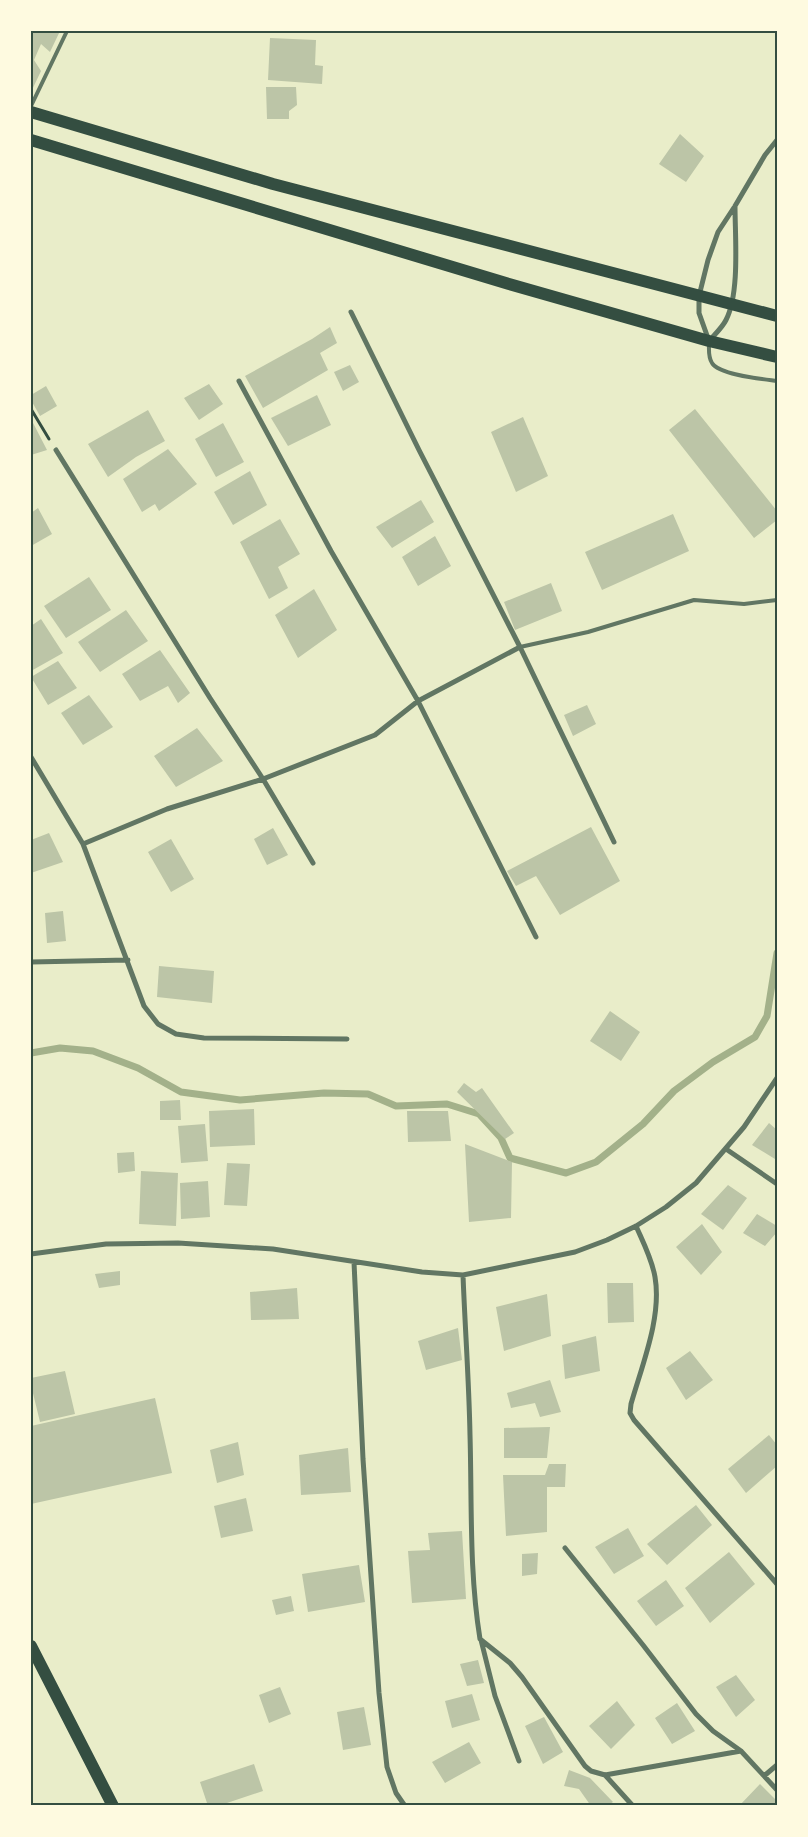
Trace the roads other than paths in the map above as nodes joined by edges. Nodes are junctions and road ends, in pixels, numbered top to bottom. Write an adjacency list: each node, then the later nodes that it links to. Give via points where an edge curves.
1 (67, 31): 2 (lane)
2 (31, 106)
3 (31, 112): 7 (main road, via 273,184)
4 (31, 140): 11 (main road, via 490,279)
5 (777, 140): 6 (street)
6 (735, 206): 7 (street, via 718,232); 8 (street)
7 (699, 296): 8 (main road); 11 (street, via 699,313)
8 (732, 305): 10 (main road); 11 (street, via 720,330)
9 (352, 312): 17 (street)
10 (777, 316)
11 (709, 341): 12 (main road); 14 (lane, via 713,364 722,370)
12 (777, 357)
13 (239, 381): 18 (street, via 331,551)
14 (777, 382)
15 (56, 450): 20 (street)
16 (777, 600): 17 (lane, via 744,604 694,600 588,632)
17 (520, 647): 18 (street); 21 (street)
18 (418, 701): 20 (street, via 375,735); 24 (street)
19 (31, 757): 22 (street)
20 (263, 779): 22 (street, via 167,809); 23 (street)
21 (614, 842)
22 (83, 844): 25 (street)
23 (313, 863)
24 (536, 937)
25 (128, 960): 26 (street); 27 (street, via 144,1006 158,1024 176,1034 204,1038)
26 (31, 962)
27 (346, 1039)
28 (777, 1078): 29 (street)
29 (726, 1149): 30 (street); 31 (street, via 696,1183)
30 (777, 1184)
31 (636, 1226): 34 (street, via 575,1252); 36 (street, via 655,1276 657,1299 656,1315 631,1404 632,1416)
32 (31, 1254): 33 (street, via 106,1244 178,1243 273,1249)
33 (354, 1262): 34 (street); 46 (street, via 379,1694 387,1767 396,1793)
34 (463, 1275): 37 (street, via 471,1554)
35 (565, 1548): 39 (street, via 696,1714)
36 (777, 1584)
37 (480, 1640): 40 (street, via 495,1696); 42 (street, via 522,1676 588,1769)
38 (31, 1646): 45 (main road)
39 (741, 1752): 42 (street); 43 (street)
40 (520, 1760)
41 (777, 1764): 43 (street)
42 (605, 1775): 47 (street)
43 (764, 1776): 44 (street)
44 (777, 1790)
45 (113, 1806)
46 (405, 1806)
47 (633, 1806)

